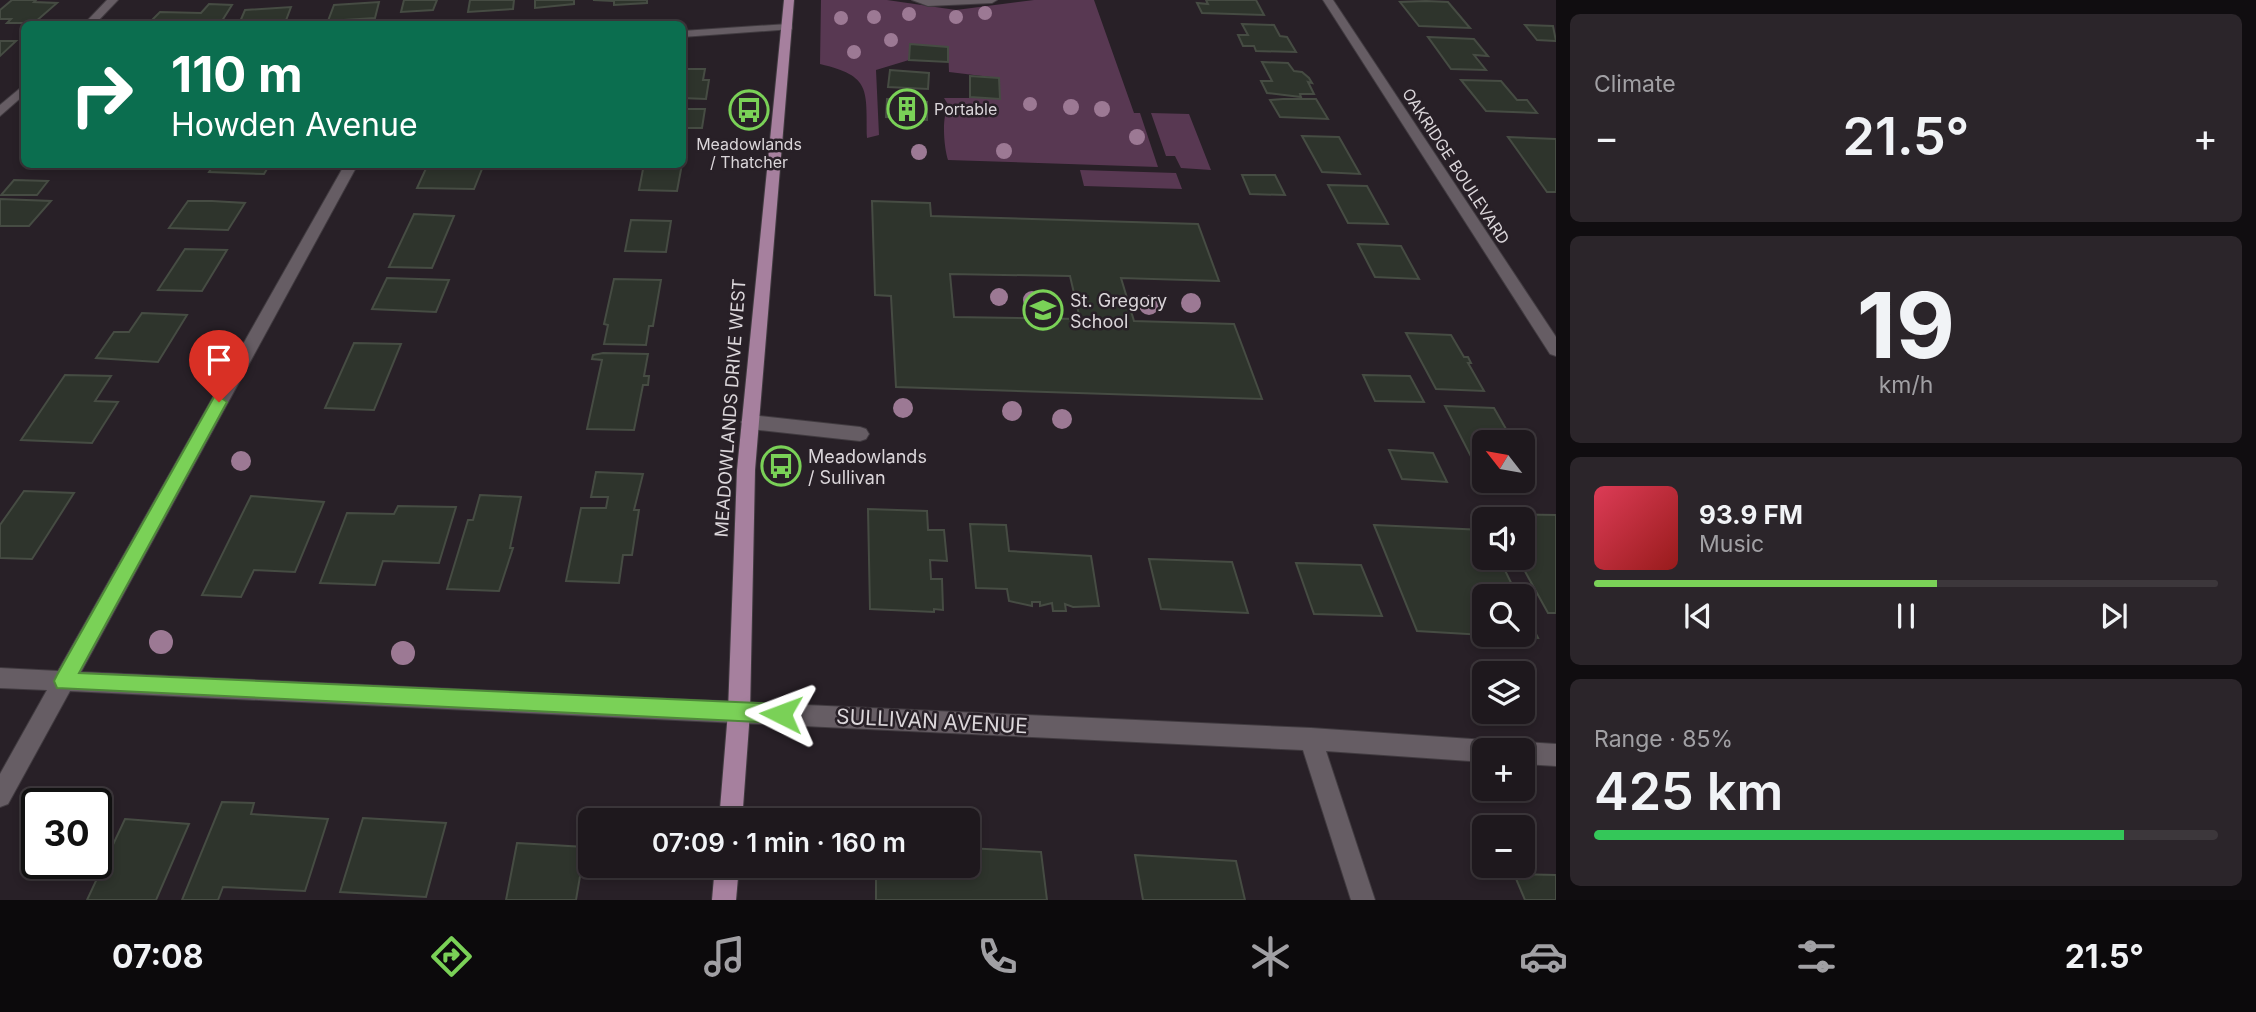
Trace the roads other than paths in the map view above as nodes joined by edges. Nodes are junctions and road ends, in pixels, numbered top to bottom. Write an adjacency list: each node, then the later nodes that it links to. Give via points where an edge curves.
1 (113, 0): 6 (street)
2 (789, 0): 7 (main road, MEADOWLANDS DRIVE WEST)
3 (917, 0): 4 (street)
4 (992, 0)
5 (1328, 0): 12 (street, OAKRIDGE BOULEVARD)
6 (92, 21)
7 (788, 27): 8 (street); 13 (main road, MEADOWLANDS DRIVE WEST)
8 (686, 34)
9 (21, 92): 10 (street)
10 (0, 113)
11 (350, 168): 16 (street)
12 (1556, 350)
13 (750, 422): 14 (street); 17 (main road, MEADOWLANDS DRIVE WEST)
14 (860, 434)
15 (0, 678): 16 (street, SULLIVAN AVENUE)
16 (64, 681): 17 (street, SULLIVAN AVENUE); 22 (street)
17 (739, 712): 18 (street, SULLIVAN AVENUE); 23 (main road, MEADOWLANDS DRIVE WEST)
18 (1311, 739): 19 (street, SULLIVAN AVENUE); 26 (street)
19 (1472, 750)
20 (1535, 754): 21 (street)
21 (1556, 755)
22 (0, 796)
23 (731, 808)
24 (726, 878): 25 (main road)
25 (724, 900)
26 (1363, 900)

